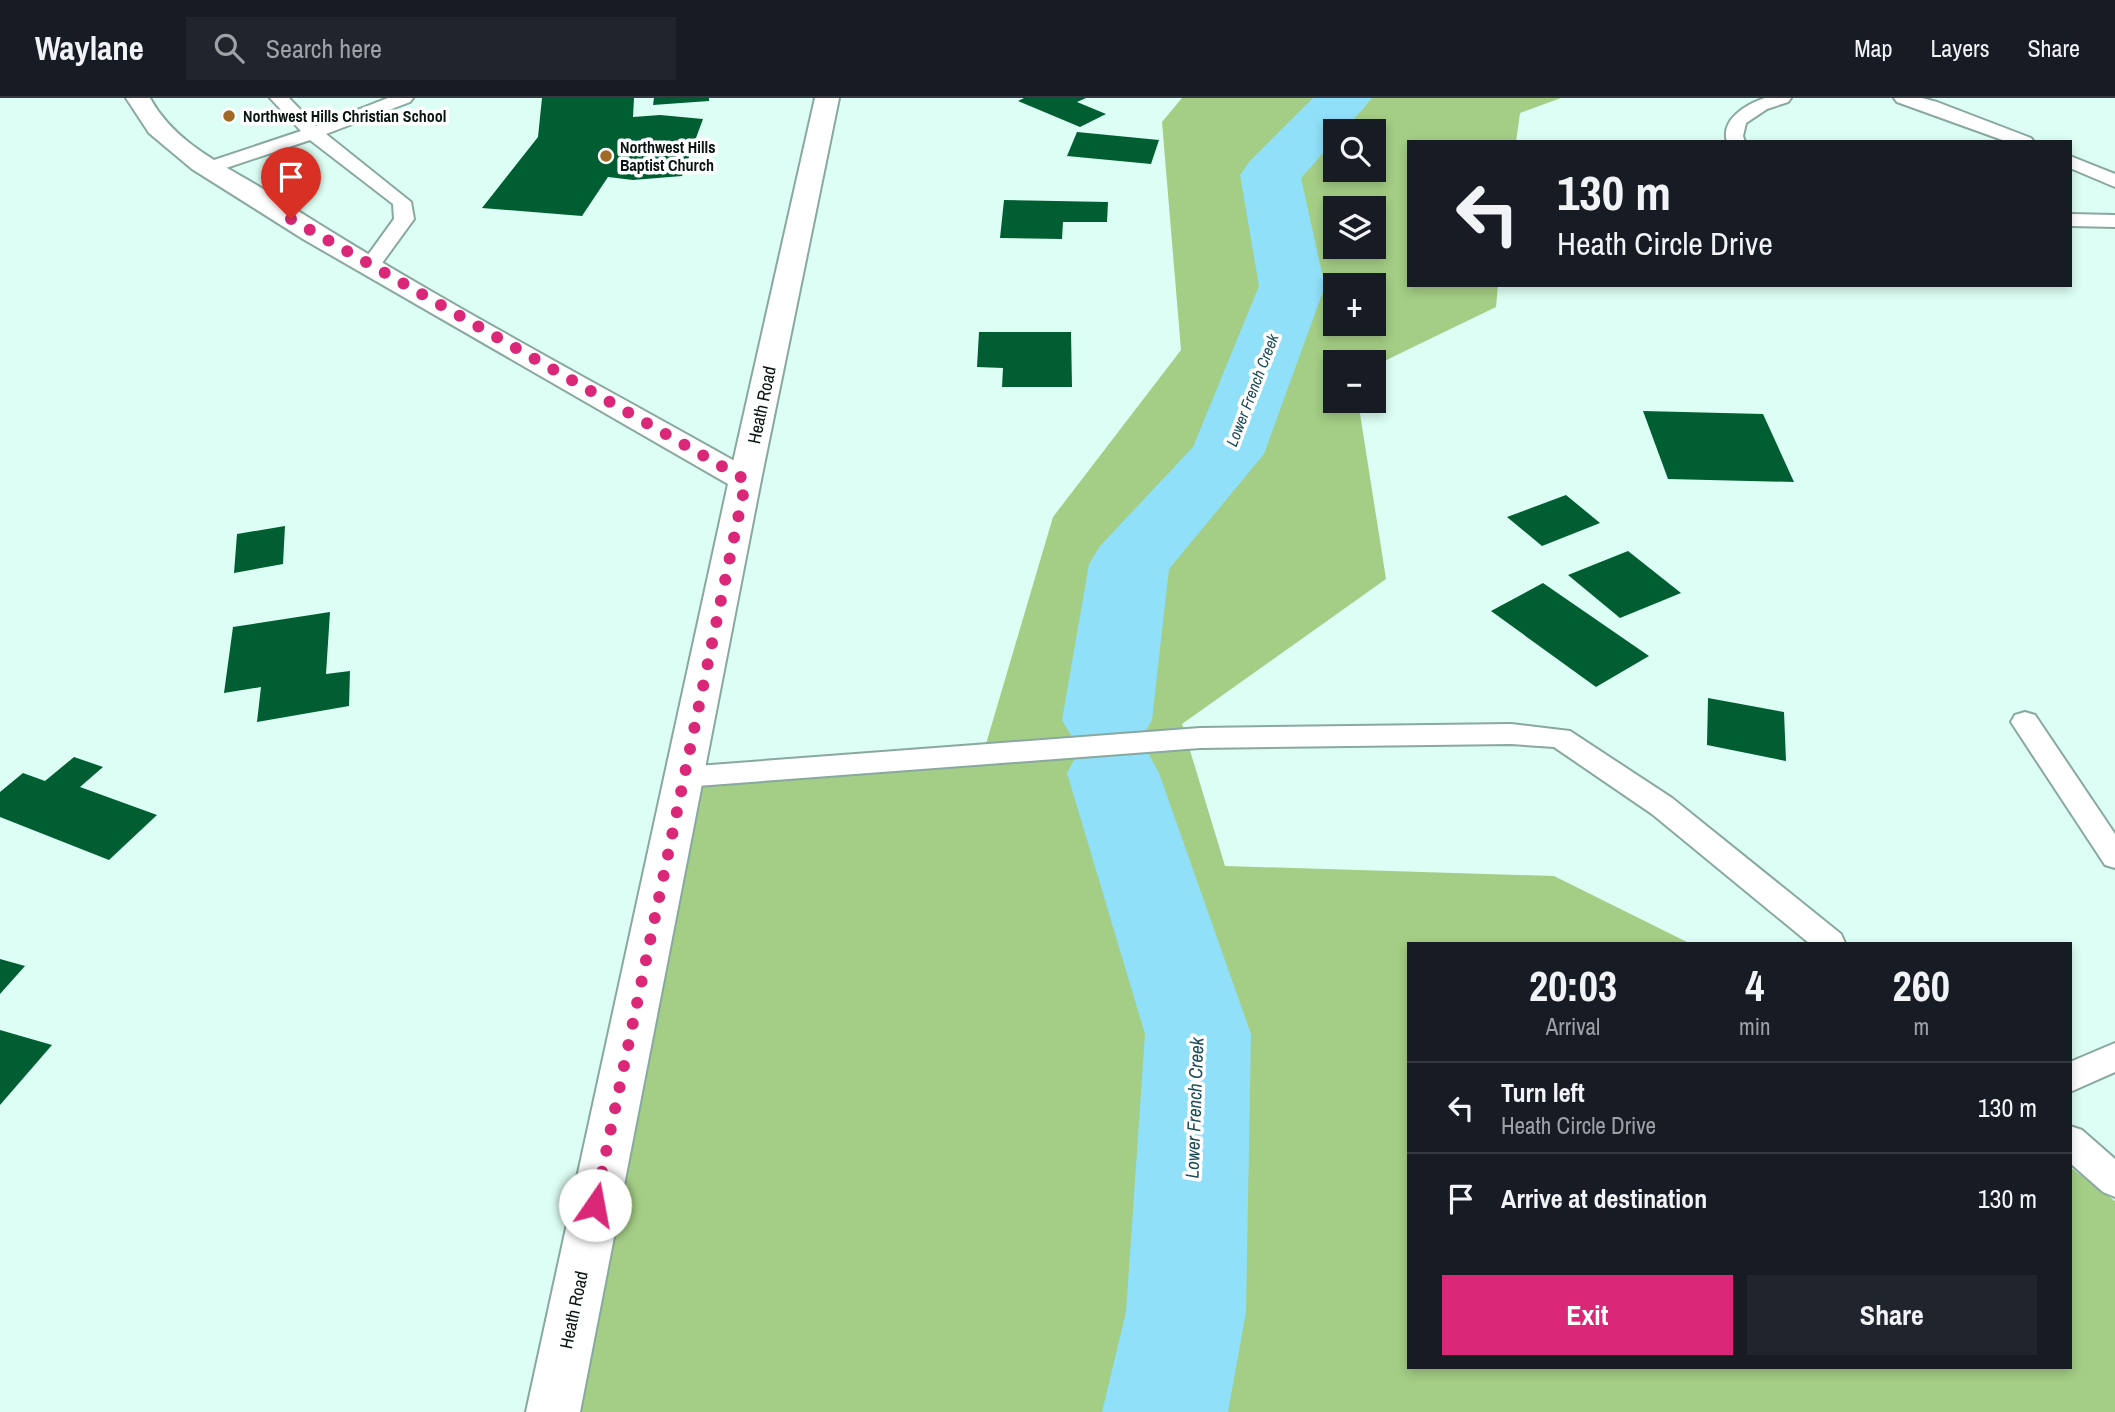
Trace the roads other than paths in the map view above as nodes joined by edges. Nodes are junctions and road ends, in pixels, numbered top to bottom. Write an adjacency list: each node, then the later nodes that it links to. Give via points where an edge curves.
1 (138, 98): 11 (street, via 144,113)
2 (278, 98): 7 (lane)
3 (404, 98): 7 (lane)
4 (827, 98): 16 (street, Heath Road)
5 (1782, 98): 8 (lane, via 1760,105 1738,121)
6 (1903, 98): 9 (lane)
7 (313, 133): 11 (lane); 15 (lane, via 402,202 404,219)
8 (1735, 140)
9 (2020, 140)
10 (2072, 162): 12 (lane)
11 (208, 169): 15 (street)
12 (2115, 181)
13 (2072, 220): 14 (lane)
14 (2115, 221)
15 (370, 266): 16 (street)
16 (746, 480): 18 (street, Heath Road)
17 (2025, 722): 19 (lane)
18 (684, 778): 20 (lane, via 1200,738 1511,734 1560,738 1662,806); 25 (street, Heath Road)
19 (2115, 857)
20 (1829, 942)
21 (2115, 1057): 22 (lane)
22 (2072, 1077)
23 (2072, 1143): 24 (lane)
24 (2115, 1181)
25 (553, 1412)

